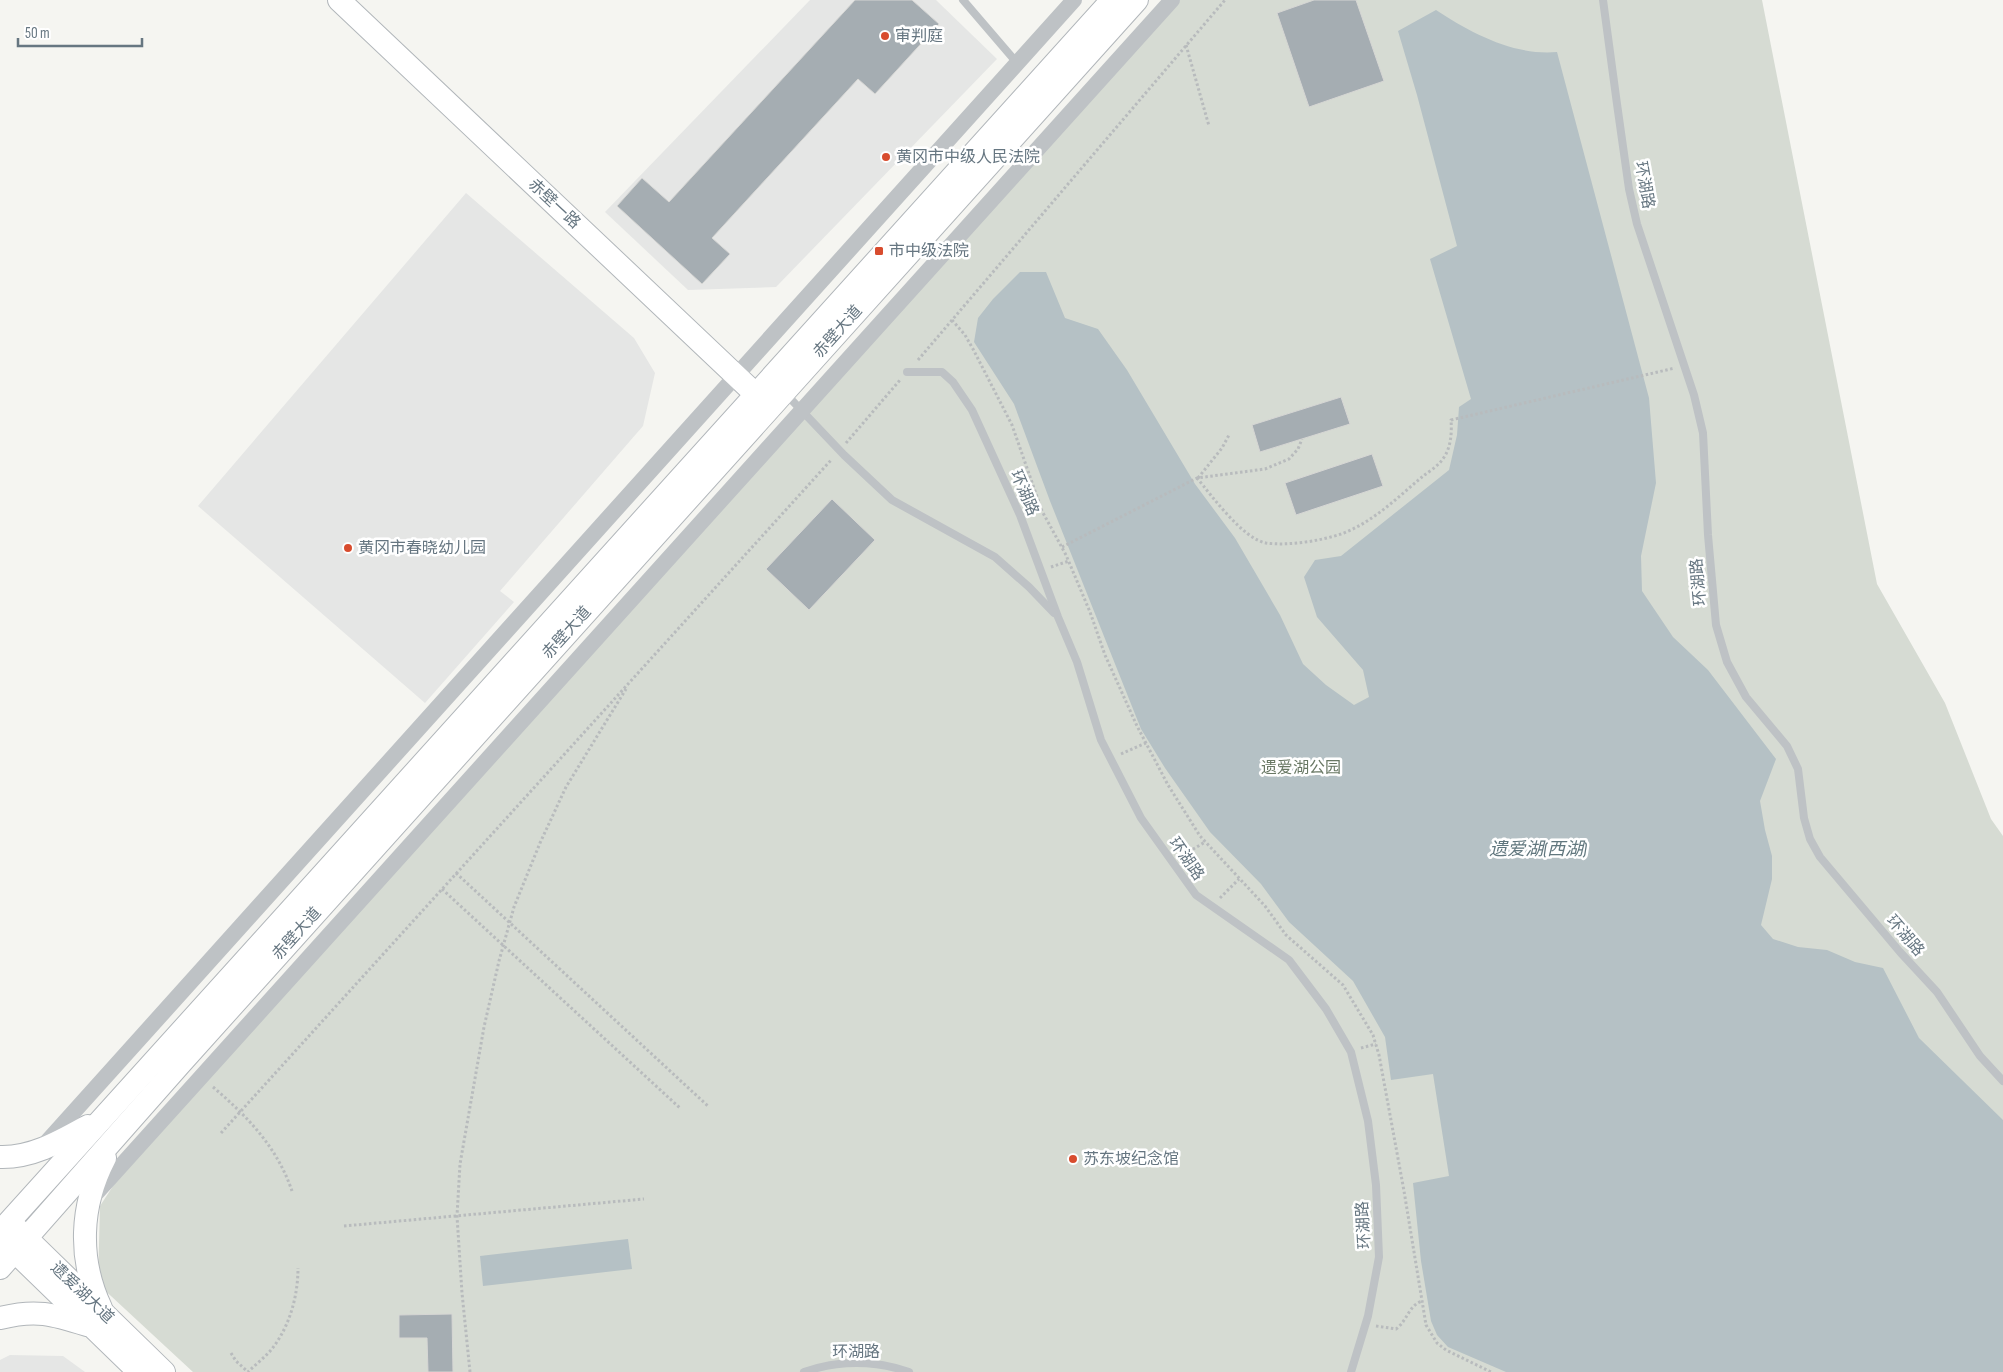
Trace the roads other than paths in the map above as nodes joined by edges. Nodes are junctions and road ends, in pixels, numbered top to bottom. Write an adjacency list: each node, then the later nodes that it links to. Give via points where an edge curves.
1 (339, 0): 10 (main road, 赤壁一路)
2 (963, 0): 8 (lane)
3 (1074, 0): 8 (street)
4 (1112, 0): 11 (main road, 赤壁大道)
5 (1137, 0): 11 (main road, 赤壁大道)
6 (1172, 0): 12 (street)
7 (1603, 0): 14 (lane, 环湖路, via 1637,224 1703,434 1716,625 1727,662 1746,696 1786,746 1798,769 1804,818 1810,839 1820,856 1937,992 1980,1056)
8 (1017, 62): 10 (street)
9 (907, 372): 13 (lane, 环湖路, via 942,372 972,410 1020,515)
10 (735, 374): 11 (main road, 赤壁一路); 17 (street)
11 (770, 398): 12 (lane); 15 (main road, 赤壁大道); 16 (main road, 赤壁大道)
12 (802, 410): 13 (lane, via 892,500 995,557); 19 (street)
13 (1058, 617): 28 (lane, 环湖路, via 1077,662 1101,740 1141,818 1196,895 1289,960 1326,1009 1351,1052 1368,1120 1376,1185 1379,1256)
14 (2003, 1081)
15 (102, 1119): 17 (main road); 20 (main road, 赤壁大道)
16 (116, 1136): 19 (main road, via 96,1176); 20 (main road, 赤壁大道)
17 (39, 1150): 18 (main road)
18 (0, 1157)
19 (88, 1203): 23 (main road, via 84,1236)
20 (8, 1232): 21 (main road, 赤壁大道); 23 (main road, 遗爱湖大道)
21 (0, 1268)
22 (0, 1318): 23 (main road, via 30,1312)
23 (99, 1322): 24 (main road, 遗爱湖大道); 25 (main road, 遗爱湖大道)
24 (139, 1372)
25 (164, 1372)
26 (804, 1372): 27 (lane, 环湖路, via 852,1363)
27 (909, 1372)
28 (1351, 1372)

